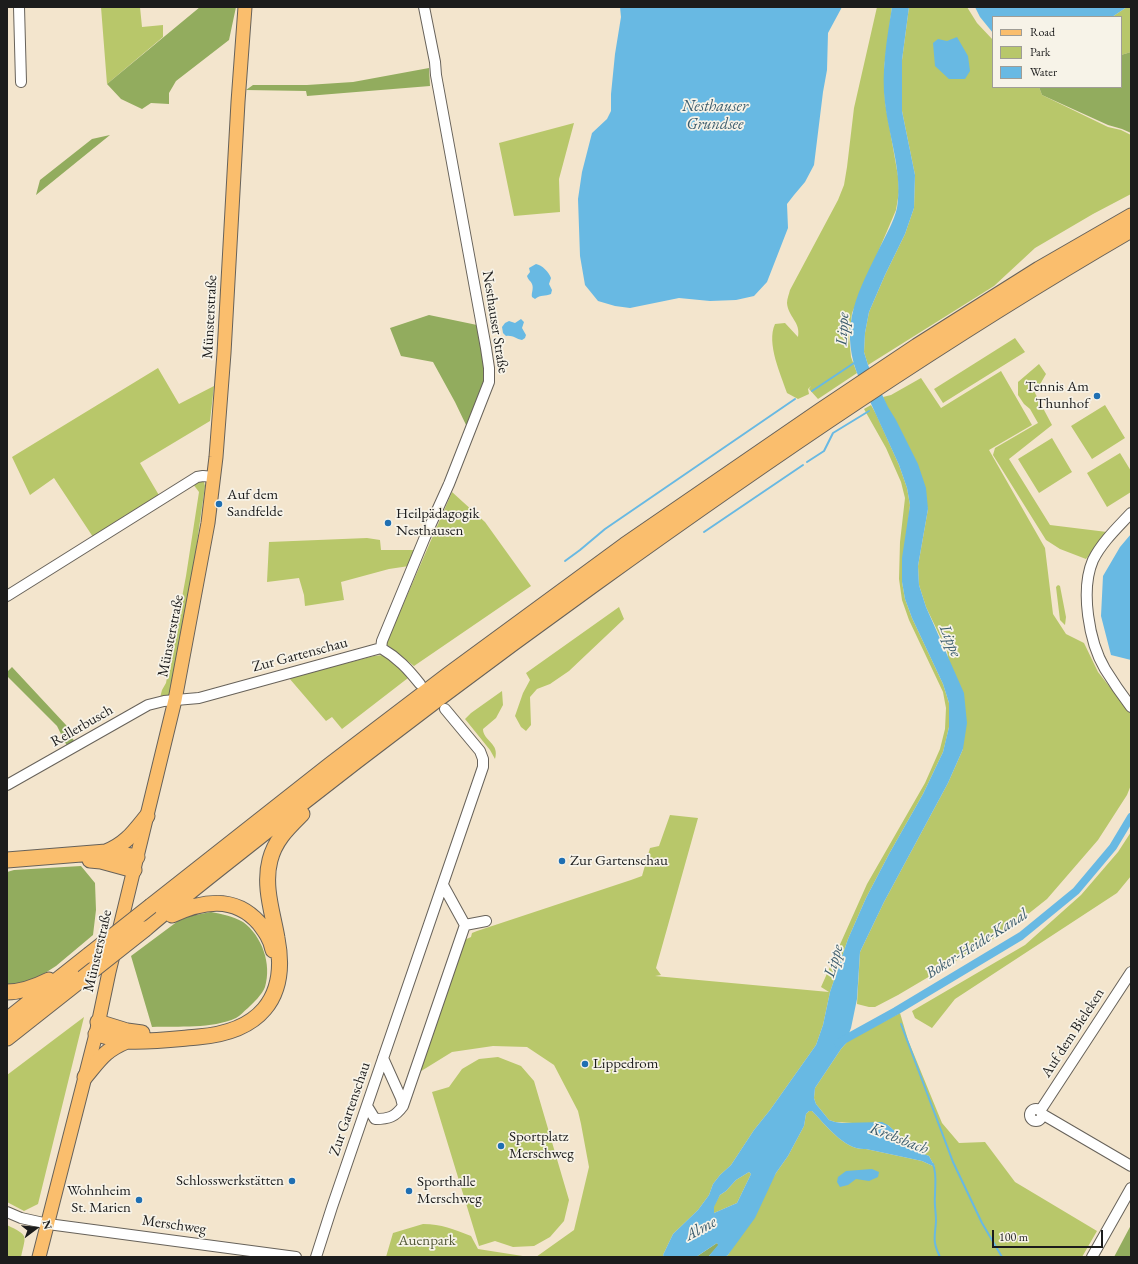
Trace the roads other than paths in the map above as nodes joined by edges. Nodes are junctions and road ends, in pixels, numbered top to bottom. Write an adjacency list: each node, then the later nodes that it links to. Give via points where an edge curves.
1 (20, 7): 4 (street)
2 (245, 7): 8 (main road, Münsterstraße, via 224,353)
3 (424, 7): 11 (street, Nesthauser Straße, via 486,348 489,382)
4 (21, 82)
5 (1131, 216): 7 (highway, via 1039,269)
6 (1131, 230): 7 (highway)
7 (918, 353): 16 (highway, via 821,426 704,505 527,632); 27 (highway, bridge, via 820,411 625,545 330,765)
8 (213, 477): 10 (street, via 197,477); 13 (main road, Münsterstraße, via 208,523)
9 (1131, 513): 14 (street, via 1112,533 1094,559 1089,570 1087,590 1095,648 1105,670)
10 (7, 596)
11 (381, 648): 12 (street, via 406,666); 13 (street, Zur Gartenschau, via 198,698)
12 (420, 684)
13 (175, 700): 17 (street, Rellerbusch, via 148,705); 18 (main road, Münsterstraße)
14 (1131, 707)
15 (444, 709): 23 (street, Zur Gartenschau, via 480,751 483,767)
16 (344, 770): 26 (highway); 33 (highway, via 282,833 269,862 269,899 280,960 278,982 265,1009 239,1028 212,1036)
17 (7, 785)
18 (147, 816): 19 (highway, via 126,841); 22 (main road, Münsterstraße)
19 (106, 852): 20 (highway); 22 (highway)
20 (7, 860)
21 (7, 864): 22 (highway, via 74,858)
22 (135, 864): 31 (main road, Münsterstraße)
23 (443, 885): 25 (street); 34 (street, Zur Gartenschau)
24 (486, 921): 25 (street)
25 (465, 925): 37 (street)
26 (148, 926): 31 (highway, via 190,906 219,902 232,905 254,917 272,942 275,960 275,979 263,1006 252,1017 238,1025 212,1032 175,1034); 32 (highway, bridge)
27 (66, 972): 29 (highway, via 35,987); 30 (highway)
28 (1131, 972): 38 (street, Auf dem Bieleken, via 1041,1112)
29 (7, 992)
30 (7, 1020)
31 (97, 1028): 33 (highway); 35 (main road, Münsterstraße)
32 (7, 1038)
33 (127, 1041): 35 (highway, via 106,1052)
34 (383, 1058): 36 (street, Zur Gartenschau); 37 (street)
35 (85, 1077): 41 (main road, Münsterstraße)
36 (367, 1106): 37 (street, via 375,1119 385,1119 396,1114); 44 (street, Zur Gartenschau)
37 (403, 1106)
38 (1131, 1166)
39 (1131, 1188): 45 (street)
40 (7, 1212): 41 (street, Merschweg)
41 (48, 1224): 42 (main road, Münsterstraße); 43 (street, Merschweg)
42 (39, 1257)
43 (296, 1257)
44 (316, 1257)
45 (1092, 1257)

